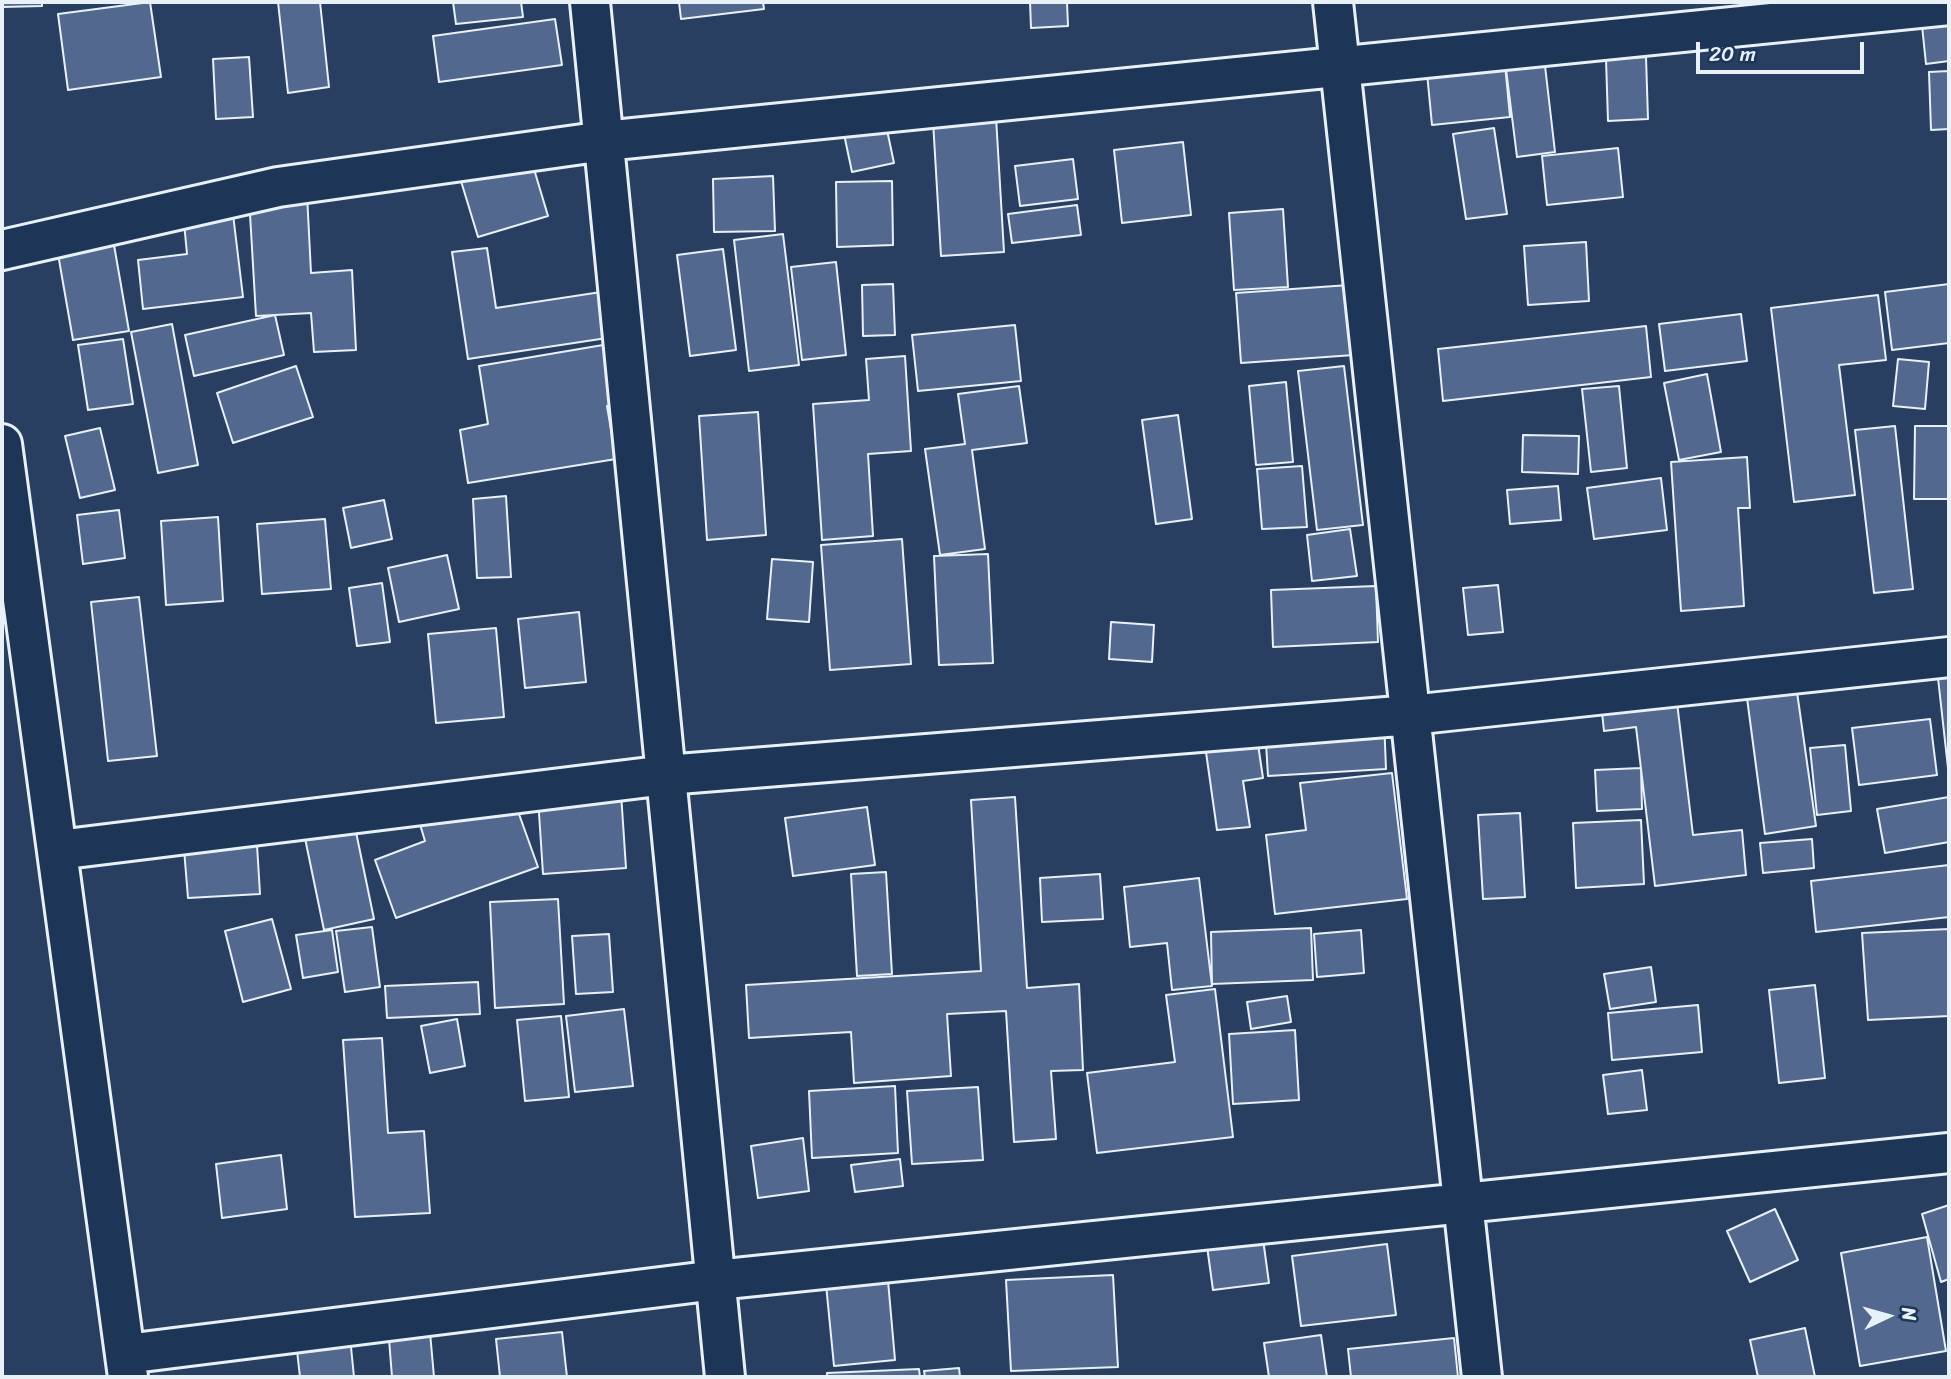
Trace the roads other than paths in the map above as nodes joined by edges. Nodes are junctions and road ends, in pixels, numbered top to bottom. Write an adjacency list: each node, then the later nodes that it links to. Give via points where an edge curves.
1 (590, 2): 5 (street)
2 (1333, 2): 4 (street)
3 (1949, 5): 4 (street)
4 (1340, 67): 5 (street); 9 (street)
5 (604, 141): 6 (street, via 278,187); 10 (street)
6 (2, 250)
7 (2, 444): 11 (street)
8 (1949, 657): 9 (street)
9 (1410, 715): 10 (street); 13 (street)
10 (666, 775): 11 (street); 14 (street)
11 (58, 850): 15 (street)
12 (1949, 1153): 13 (street)
13 (1464, 1205): 14 (street); 17 (street)
14 (716, 1280): 15 (street); 16 (street)
15 (127, 1366)
16 (725, 1377)
17 (1482, 1377)

